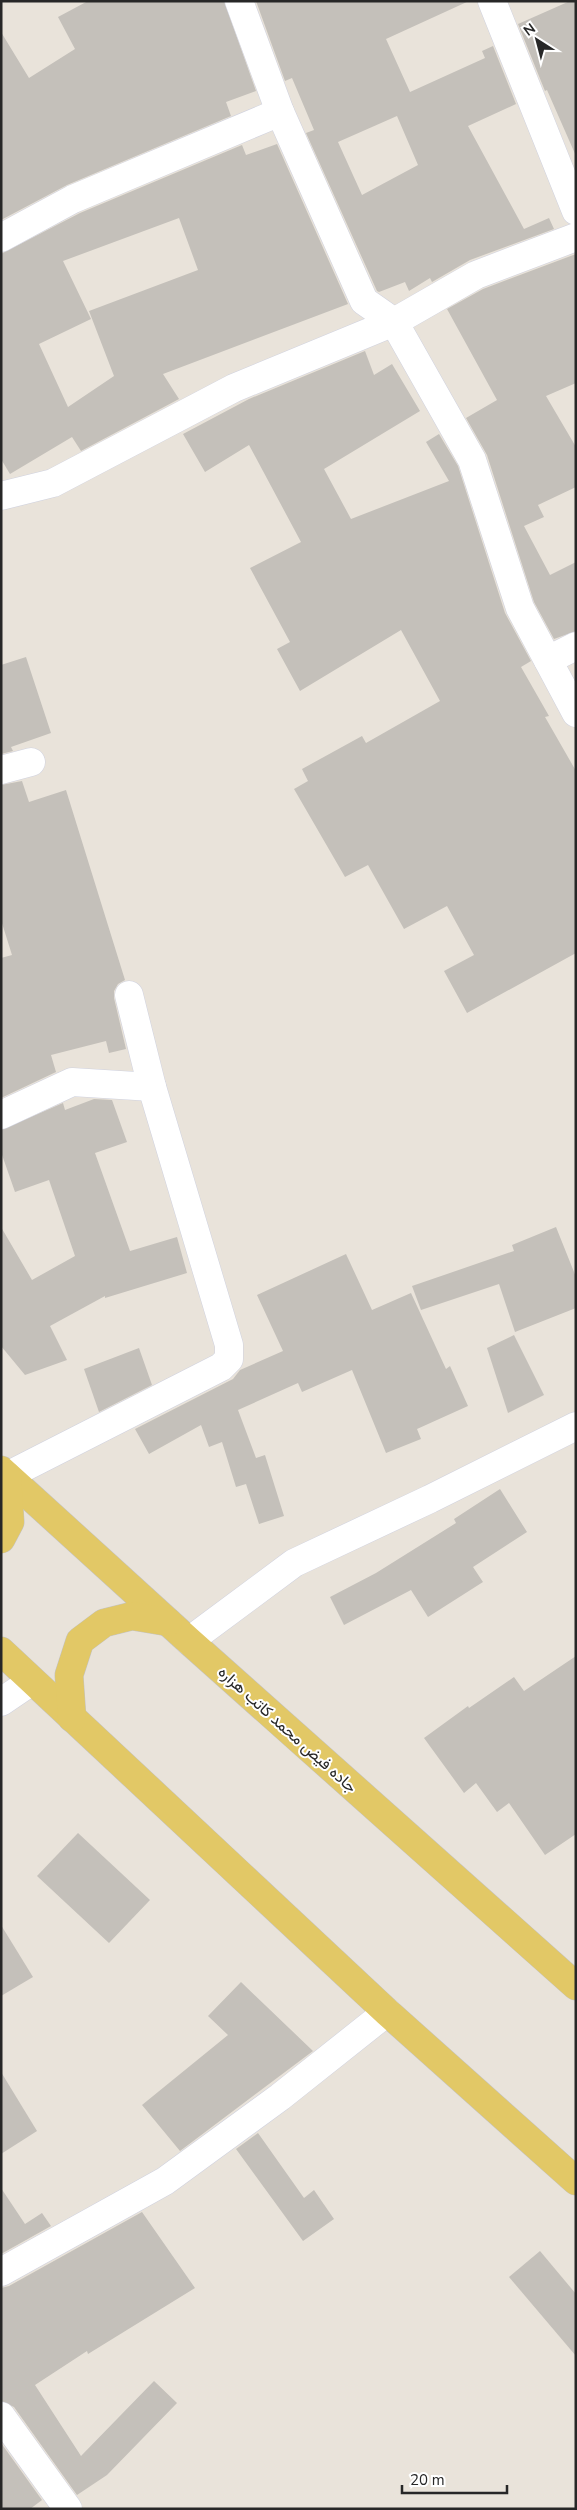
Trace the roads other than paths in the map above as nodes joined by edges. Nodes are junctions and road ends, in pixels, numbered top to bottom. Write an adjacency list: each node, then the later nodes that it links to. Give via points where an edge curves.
1 (239, 1): 3 (street)
2 (492, 1): 4 (street)
3 (280, 112): 6 (street, via 73,198); 7 (street, via 364,301)
4 (576, 211)
5 (576, 237): 7 (street, via 476,275)
6 (1, 238)
7 (394, 322): 8 (street, via 234,388 53,482); 10 (street, via 472,460 520,608)
8 (1, 496)
9 (576, 646): 10 (street)
10 (548, 660): 11 (street)
11 (576, 712)
12 (32, 762): 13 (street)
13 (1, 770)
14 (129, 995): 15 (street)
15 (152, 1087): 16 (street, via 72,1082); 18 (street, via 229,1345 229,1359 221,1367)
16 (1, 1114)
17 (576, 1426): 21 (street, via 294,1563)
18 (4, 1473): 19 (main road, via 10,1522); 20 (main road, جاده فیض محمد کاتب هزاره)
19 (1, 1539)
20 (168, 1622): 21 (main road, جاده فیض محمد کاتب هزاره); 25 (main road, via 132,1616 104,1623 80,1642 69,1675)
21 (189, 1641): 26 (main road, جاده فیض محمد کاتب هزاره)
22 (1, 1651): 23 (main road)
23 (32, 1681): 24 (street); 25 (main road)
24 (1, 1702)
25 (72, 1718): 27 (main road)
26 (576, 1986)
27 (387, 2012): 28 (main road); 29 (street, via 165,2182)
28 (576, 2181)
29 (1, 2272)
30 (1, 2416): 31 (street)
31 (68, 2509)

